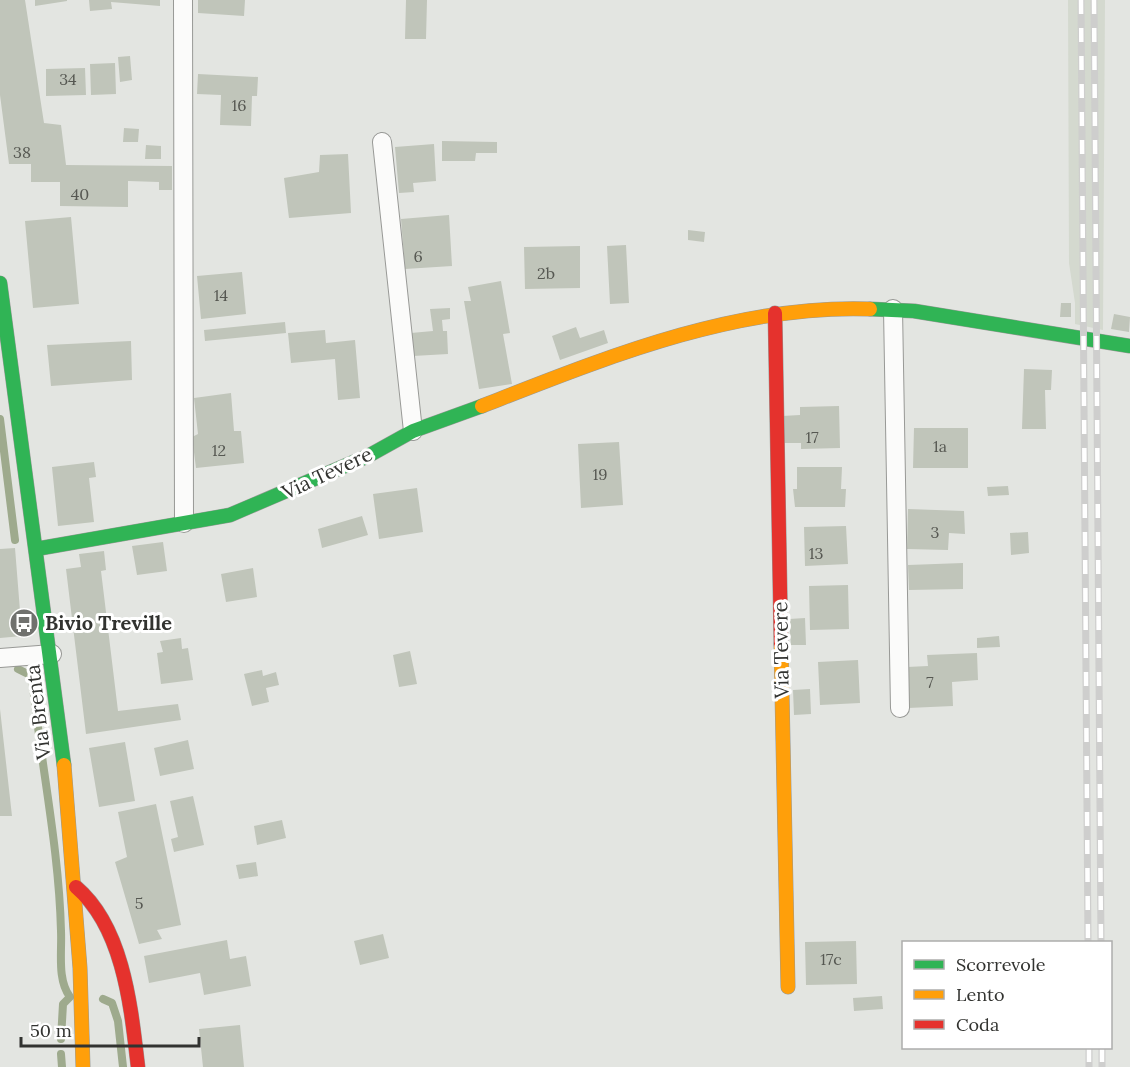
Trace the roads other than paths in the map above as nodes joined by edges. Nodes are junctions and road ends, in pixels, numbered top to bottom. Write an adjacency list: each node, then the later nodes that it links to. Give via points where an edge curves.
1 (183, 0): 8 (street)
2 (382, 142): 7 (street)
3 (0, 283): 9 (street, Via Brenta)
4 (893, 309): 5 (street, Via Tevere); 6 (street, Via Tevere); 12 (street)
5 (775, 313): 7 (street, Via Tevere, via 618,355); 14 (street, Via Tevere)
6 (1130, 346)
7 (413, 431): 8 (street, Via Tevere, via 292,491 230,515)
8 (184, 523): 9 (street, Via Tevere)
9 (36, 549): 10 (street, Via Brenta)
10 (52, 654): 11 (street); 13 (street, Via Brenta)
11 (0, 657)
12 (900, 708)
13 (76, 887): 15 (street, Via Brenta); 16 (street, via 90,897 114,949 125,987)
14 (789, 987)
15 (83, 1067)
16 (138, 1067)

